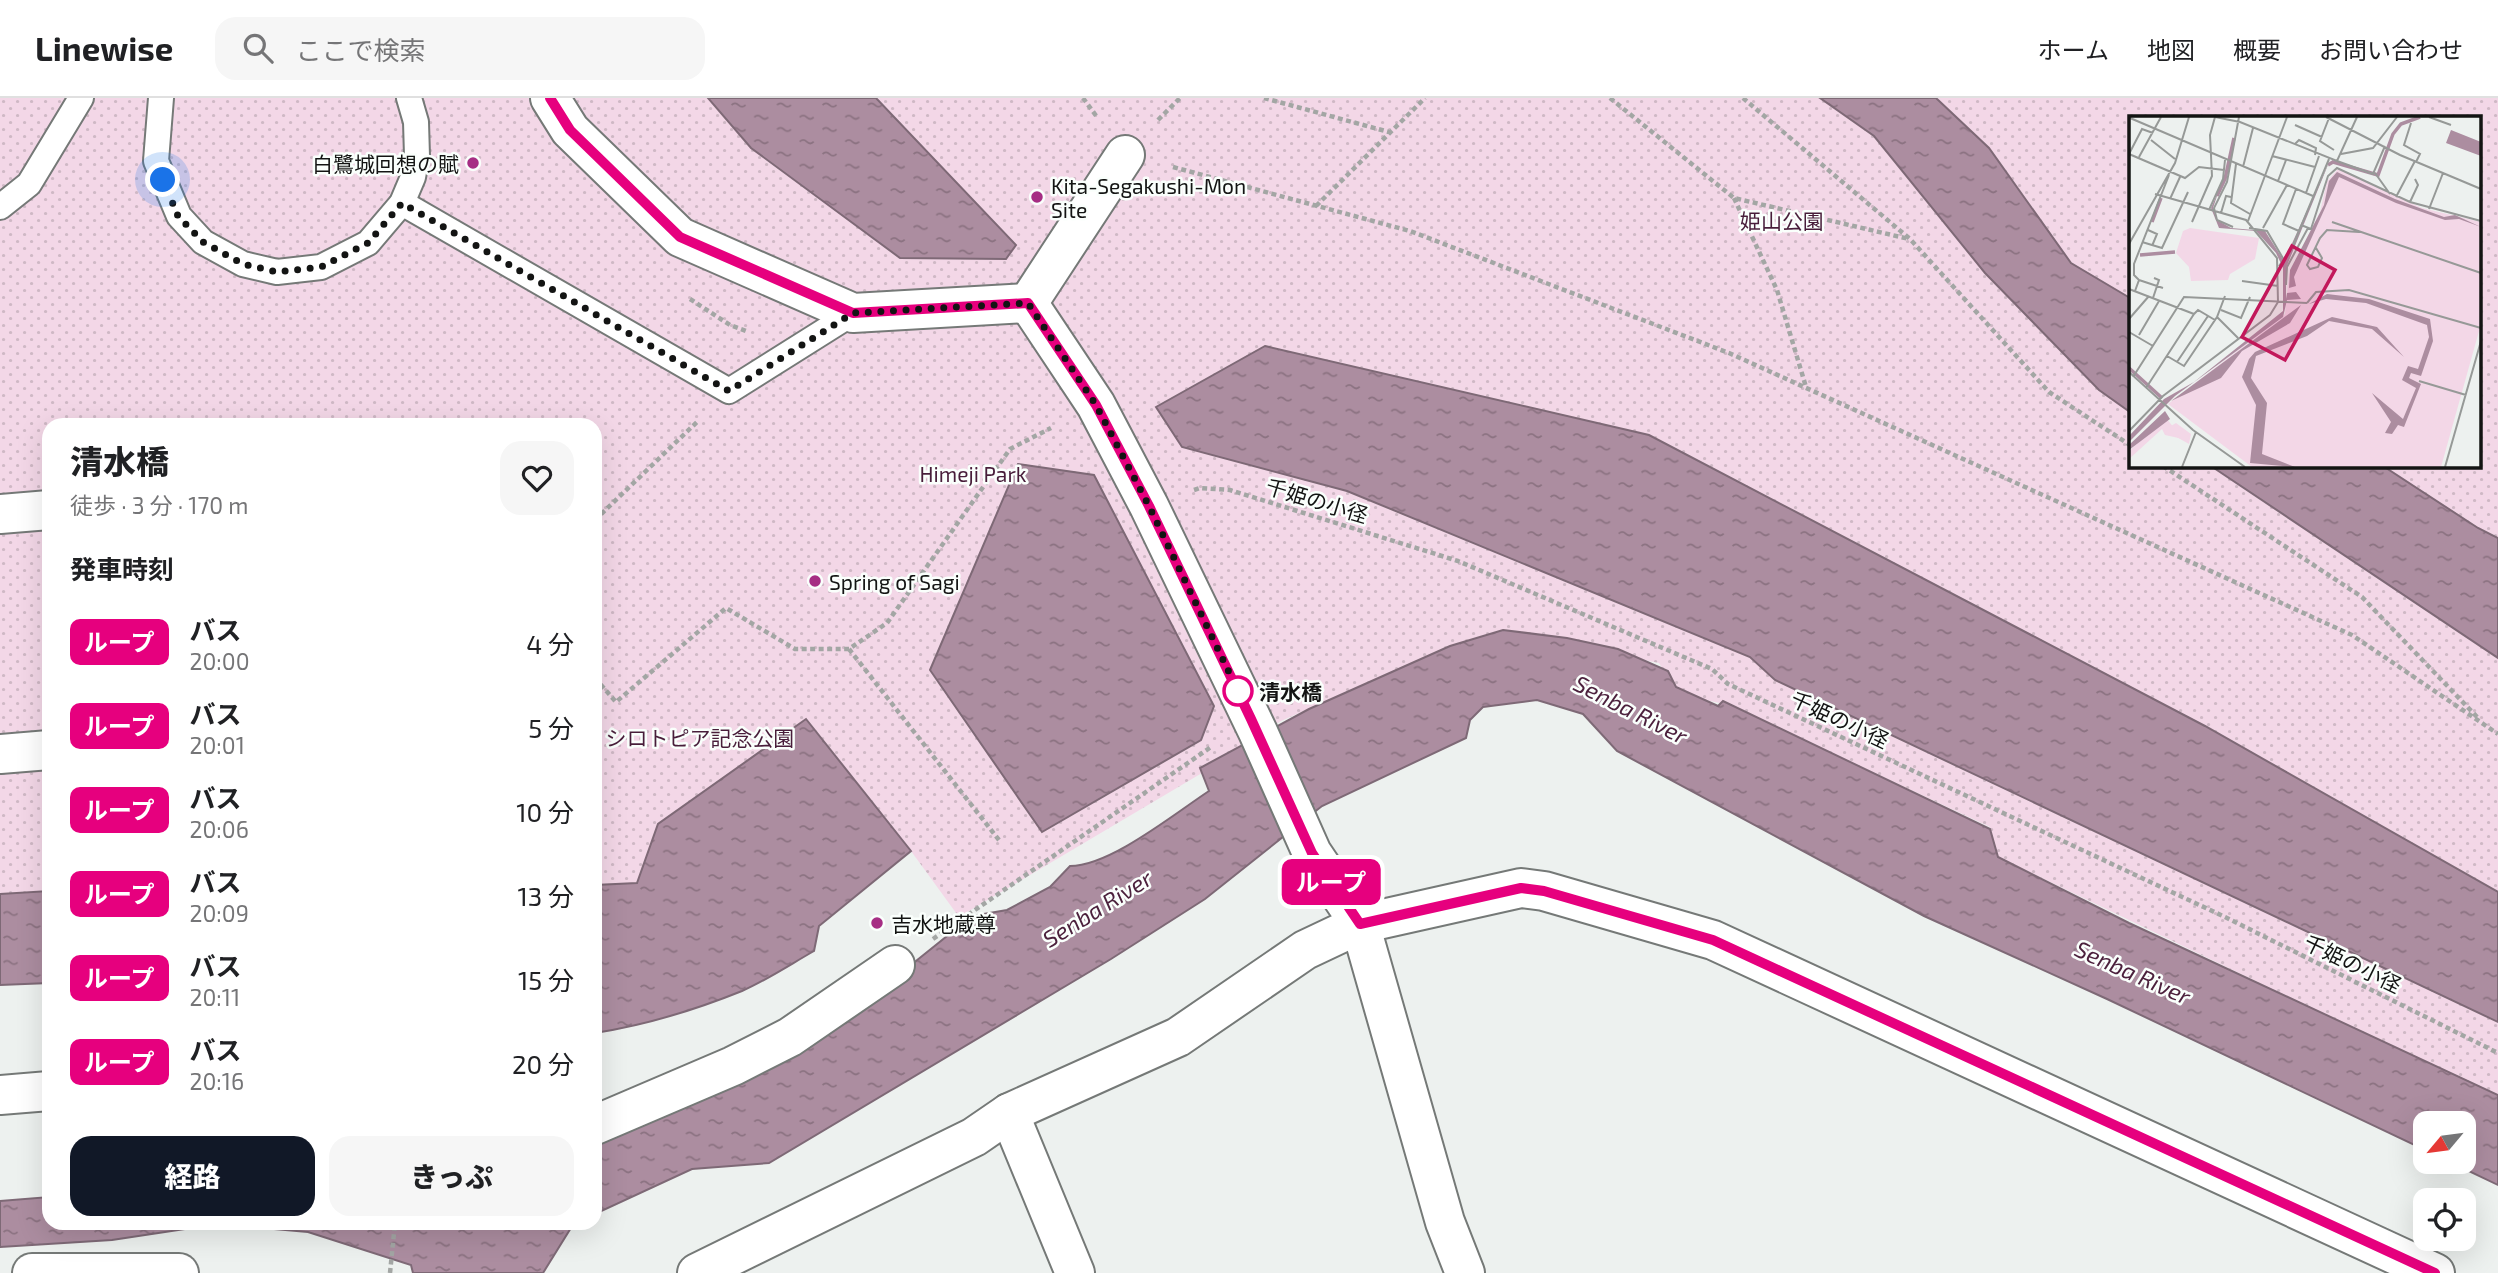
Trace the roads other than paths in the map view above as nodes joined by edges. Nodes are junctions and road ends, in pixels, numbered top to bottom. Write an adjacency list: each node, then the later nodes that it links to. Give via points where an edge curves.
1 (81, 98): 7 (lane, via 29,184)
2 (161, 98): 6 (lane, via 156,161 178,216 203,242 243,264 277,272 321,267 368,243)
3 (409, 98): 6 (lane, via 416,122 417,156)
4 (550, 98): 9 (street, via 570,130 680,237)
5 (1125, 155): 8 (street)
6 (402, 203): 9 (lane, via 729,391)
7 (0, 207)
8 (1028, 303): 9 (street); 14 (street, via 1096,405 1149,506 1312,853)
9 (853, 313)
10 (42, 511): 11 (street)
11 (0, 514)
12 (42, 751): 13 (street)
13 (0, 754)
14 (1360, 924): 18 (street, via 1305,950 1178,1037); 24 (street, via 1445,1222); 25 (street, via 1521,888 1713,940)
15 (895, 965): 19 (street, via 790,1037)
16 (42, 1092): 17 (street)
17 (0, 1095)
18 (1009, 1113): 22 (street, via 974,1137); 23 (street)
19 (602, 1123)
20 (32, 1273): 21 (street)
21 (179, 1273)
22 (697, 1273)
23 (1075, 1273)
24 (1465, 1273)
25 (2435, 1273)

